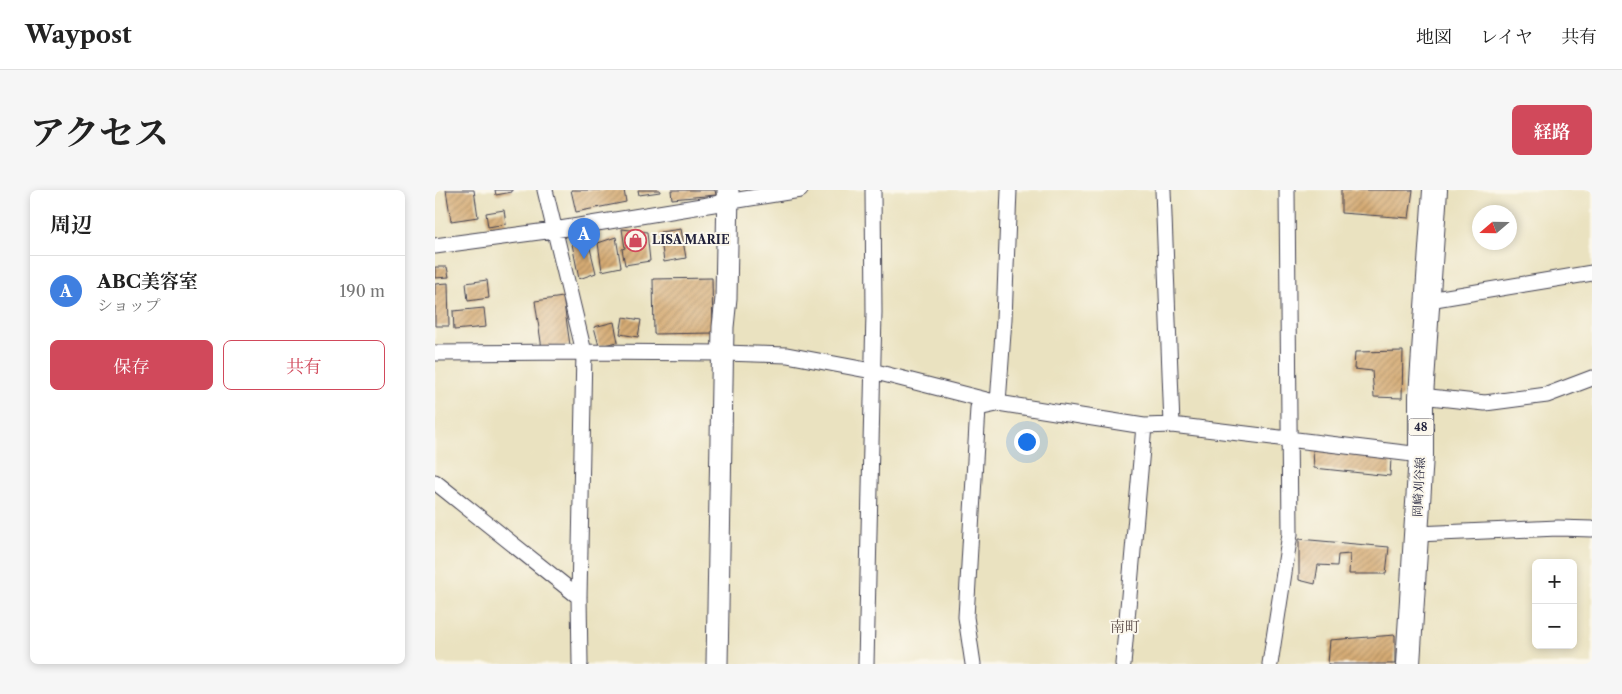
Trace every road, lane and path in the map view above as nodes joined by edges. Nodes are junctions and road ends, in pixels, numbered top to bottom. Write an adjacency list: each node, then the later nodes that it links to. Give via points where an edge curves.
1 (545, 190): 9 (street)
2 (799, 190): 8 (street)
3 (873, 190): 16 (street)
4 (1009, 190): 19 (street)
5 (1163, 190): 20 (street)
6 (1287, 190): 22 (street)
7 (1435, 190): 12 (main road, 岡崎刈谷線 / 48)
8 (728, 195): 9 (street); 15 (street)
9 (554, 230): 10 (street); 13 (street)
10 (435, 246)
11 (1592, 273): 12 (street)
12 (1429, 300): 18 (main road, 岡崎刈谷線 / 48)
13 (584, 352): 14 (street); 15 (street); 27 (street)
14 (435, 353)
15 (724, 353): 16 (street, via 787,355); 29 (street)
16 (872, 371): 19 (street); 30 (street)
17 (1592, 378): 18 (street, via 1547,395 1485,403)
18 (1421, 396): 23 (main road, 岡崎刈谷線 / 48)
19 (998, 404): 21 (street); 31 (street, via 978,408 965,617)
20 (1172, 425): 21 (street); 22 (street)
21 (1143, 426): 32 (street)
22 (1289, 438): 23 (street); 33 (street, via 1289,534)
23 (1421, 454): 26 (main road, 岡崎刈谷線 / 48)
24 (435, 482): 27 (street)
25 (1592, 529): 26 (street)
26 (1417, 534): 34 (main road, 岡崎刈谷線 / 48)
27 (579, 596): 28 (street)
28 (580, 664)
29 (717, 664)
30 (866, 664)
31 (973, 664)
32 (1123, 664)
33 (1270, 664)
34 (1408, 664)

